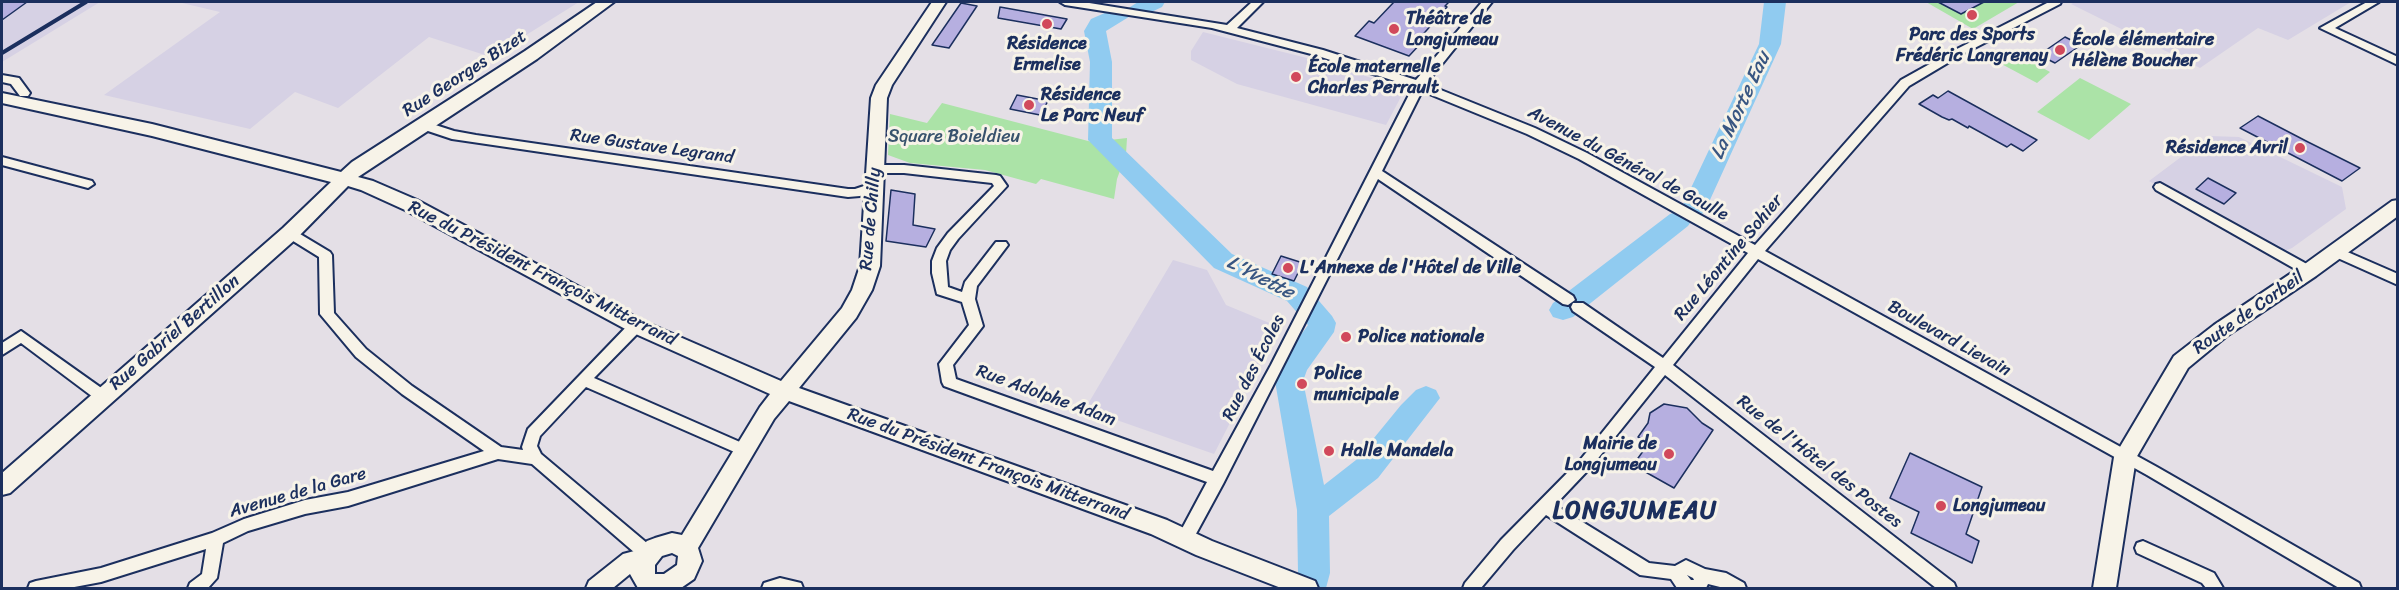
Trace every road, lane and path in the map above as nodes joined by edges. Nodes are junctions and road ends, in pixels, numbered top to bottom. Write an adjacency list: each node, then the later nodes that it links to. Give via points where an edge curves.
1 (606, 2): 14 (main road, Rue Georges Bizet)
2 (939, 2): 16 (main road, Rue de Chilly, via 881,91 876,118)
3 (1065, 2): 8 (street, Avenue du Général de Gaulle)
4 (1258, 2): 9 (street)
5 (1486, 2): 12 (street, Rue des Écoles)
6 (2056, 2): 25 (street, Rue Léontine Sohier, via 1905,83)
7 (2374, 2): 10 (street, via 2326,28)
8 (1102, 4): 9 (street, Avenue du Général de Gaulle)
9 (1229, 29): 12 (street, Avenue du Général de Gaulle, via 1327,54)
10 (2397, 63)
11 (2, 79): 13 (street, via 15,81)
12 (1419, 86): 17 (street, Rue des Écoles); 25 (street, Avenue du Général de Gaulle, via 1556,143)
13 (10, 95): 18 (main road, Rue du Président François Mitterrand)
14 (423, 125): 18 (main road, Rue Georges Bizet, via 358,166); 20 (street, Rue Gustave Legrand, via 460,136 848,193)
15 (2, 161): 19 (street)
16 (877, 169): 20 (main road, Rue de Chilly); 29 (street, via 996,178 1000,186 952,236 939,261 942,291)
17 (1375, 172): 32 (street, Rue de l'Hôtel des Postes); 40 (street, Rue des Écoles)
18 (346, 178): 23 (main road, Rue Gabriel Bertillon); 30 (main road, Rue du Président François Mitterrand, via 411,205)
19 (88, 184)
20 (876, 186): 34 (main road, Rue de Chilly, via 870,266 862,290 849,313)
21 (2160, 188): 27 (street)
22 (2397, 207): 26 (main road, Route de Corbeil)
23 (290, 233): 35 (main road, Rue Gabriel Bertillon); 37 (street, via 325,255 327,314 361,353)
24 (1001, 245): 29 (street, via 970,285)
25 (1756, 252): 32 (street, Rue Léontine Sohier); 38 (street, Boulevard Lievain)
26 (2336, 252): 27 (main road, Route de Corbeil); 28 (street)
27 (2309, 271): 38 (main road, Route de Corbeil, via 2181,362)
28 (2397, 280)
29 (969, 299): 40 (street, Rue Adolphe Adam, via 976,326 946,364 950,382)
30 (636, 326): 33 (street); 34 (main road, Rue du Président François Mitterrand)
31 (2, 350): 35 (street, via 21,336)
32 (1665, 367): 42 (street, Rue Léontine Sohier, via 1586,463); 58 (street, Rue de l'Hôtel des Postes)
33 (584, 380): 36 (street); 39 (street, via 533,433 529,447)
34 (784, 391): 36 (main road, Rue de Chilly); 43 (main road, Rue du Président François Mitterrand)
35 (102, 396): 41 (main road, Rue Gabriel Bertillon)
36 (744, 450): 45 (main road, Rue de Chilly)
37 (498, 453): 39 (street, Avenue de la Gare); 44 (street, Avenue de la Gare, via 348,499 305,507)
38 (2125, 457): 59 (main road, Route de Corbeil); 61 (street, Boulevard Lievain)
39 (536, 458): 47 (street)
40 (1218, 479): 43 (street, Rue des Écoles)
41 (2, 486)
42 (1544, 506): 56 (street, Rue Léontine Sohier); 57 (street, via 1646,570 1678,573 1689,567 1701,576 1720,578)
43 (1185, 538): 55 (main road, Rue du Président François Mitterrand)
44 (216, 539): 49 (street, Avenue de la Gare, via 101,575); 50 (street, via 209,578)
45 (686, 548): 47 (main road, via 679,544 663,545); 48 (main road, via 690,561)
46 (2143, 548): 60 (street, via 2208,578)
47 (649, 573): 48 (main road, via 668,584); 51 (main road, via 631,561); 52 (main road)
48 (682, 582)
49 (36, 588)
50 (196, 588)
51 (597, 588)
52 (603, 588)
53 (770, 588): 54 (street)
54 (795, 588)
55 (1307, 588)
56 (1471, 588)
57 (1738, 588)
58 (1948, 588)
59 (2104, 588)
60 (2215, 588)
61 (2353, 588)

